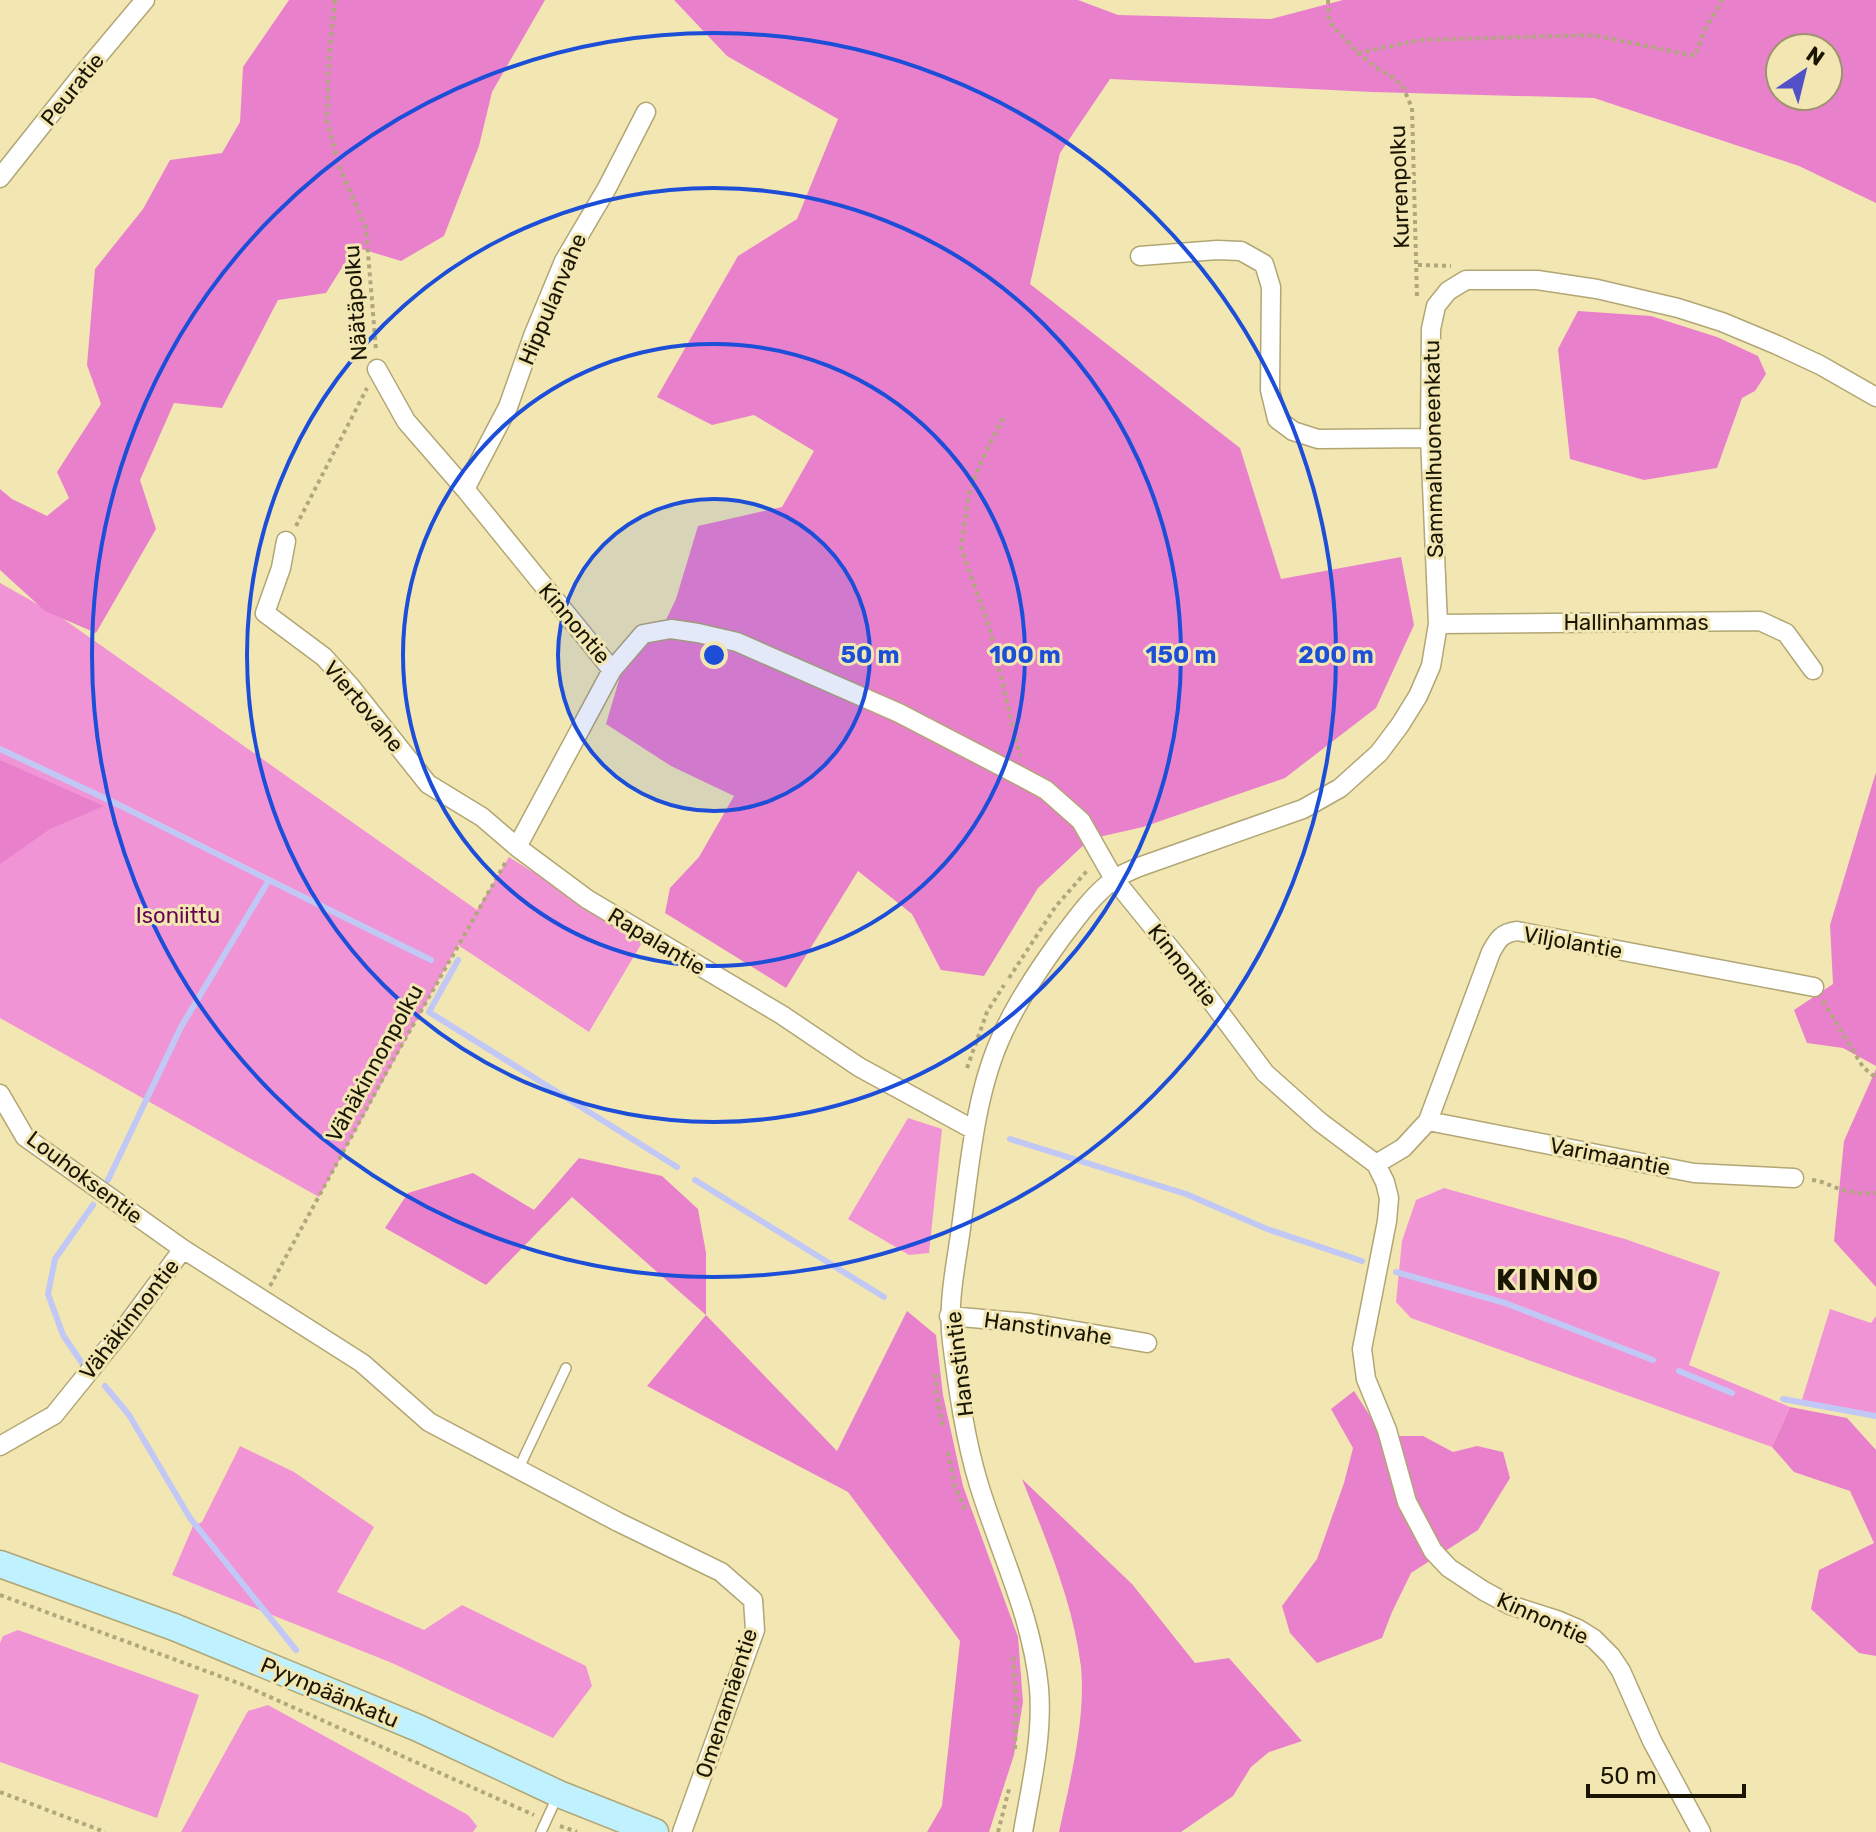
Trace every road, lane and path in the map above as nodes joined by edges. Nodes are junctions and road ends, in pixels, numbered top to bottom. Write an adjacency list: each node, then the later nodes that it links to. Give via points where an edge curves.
1 (145, 0): 7 (street, Peuratie)
2 (335, 0): 10 (path, Näätäpolku, via 327,121 339,166 366,228)
3 (1328, 0): 5 (path, Kurrenpolku, via 1329,22)
4 (1722, 0): 5 (path, via 1695,56 1593,35 1420,40)
5 (1358, 53): 9 (path, Kurrenpolku, via 1403,87 1412,108)
6 (646, 112): 14 (street, Hippulanvahe, via 564,261 508,407)
7 (0, 178)
8 (1140, 256): 13 (street, via 1241,251 1264,264 1271,287 1270,390 1277,419 1293,431 1318,439)
9 (1418, 265)
10 (377, 369): 14 (street, Kinnontie, via 406,421); 15 (path, Näätäpolku)
11 (1876, 397): 13 (street, Sammalhuoneenkatu, via 1791,351 1678,308 1537,280 1466,280 1436,306)
12 (1003, 418): 19 (path, via 969,493 961,548 989,626 1022,765)
13 (1430, 438): 16 (street, Sammalhuoneenkatu)
14 (465, 489): 17 (street, Kinnontie)
15 (286, 541): 20 (street, Viertovahe, via 265,613 324,657 428,784 482,817)
16 (1438, 624): 18 (street, Hallinhammas, via 1760,621 1786,633); 22 (street, Sammalhuoneenkatu, via 1431,666 1418,696 1379,753 1340,788 1303,809)
17 (612, 670): 19 (street, Kinnontie, via 643,634 671,629 737,642 899,713); 20 (street)
18 (1813, 670)
19 (1020, 776): 21 (street, Kinnontie, via 1046,790 1081,821)
20 (517, 847): 28 (street, Rapalantie, via 587,899 859,1067); 33 (path, Vähäkinnonpolku, via 399,1049)
21 (1104, 861): 22 (street, Kinnontie); 24 (path, via 1085,873 1056,906 1020,959 987,1012)
22 (1114, 879): 28 (street, Hanstintie, via 1078,917 1017,1004 990,1068); 29 (street, Kinnontie, via 1265,1073)
23 (1814, 987): 25 (path, via 1863,1067); 27 (street, Viljolantie, via 1517,931 1505,933 1491,952)
24 (966, 1075)
25 (1876, 1078)
26 (0, 1094): 32 (street, Louhoksentie, via 25,1137)
27 (1428, 1121): 29 (street, Viljolantie, via 1403,1148); 30 (street, Varimaantie, via 1694,1173)
28 (974, 1130): 34 (street, Hanstintie)
29 (1376, 1164): 56 (street, Kinnontie, via 1389,1198 1362,1349 1366,1379 1407,1502 1433,1551 1449,1568 1510,1605 1578,1629 1611,1656)
30 (1794, 1178): 31 (path)
31 (1876, 1193)
32 (183, 1249): 33 (street, Vähäkinnontie); 38 (street, Vähäkinnontie, via 54,1415)
33 (264, 1298): 39 (street, Omenamäentie, via 362,1363 429,1422)
34 (949, 1316): 35 (street, Hanstinvahe, via 1030,1323); 55 (street, Hanstintie, via 979,1484 1018,1591 1039,1689 1038,1739)
35 (1147, 1343)
36 (934, 1365): 40 (path, via 955,1487)
37 (566, 1368): 39 (lane)
38 (0, 1446)
39 (518, 1470): 53 (street, Omenamäentie, via 721,1572 753,1600 755,1630)
40 (966, 1512)
41 (0, 1564): 47 (main road, Pyynpäänkatu, via 307,1681)
42 (0, 1595): 48 (path, via 241,1684)
43 (1013, 1654): 44 (path)
44 (1015, 1754)
45 (1012, 1780): 54 (path)
46 (0, 1792): 49 (path)
47 (559, 1794): 48 (lane); 52 (main road, Pyynpäänkatu)
48 (547, 1821): 50 (lane); 51 (path)
49 (105, 1832)
50 (541, 1832)
51 (577, 1832)
52 (655, 1832)
53 (682, 1832)
54 (998, 1832)
55 (1023, 1832)
56 (1701, 1832)

